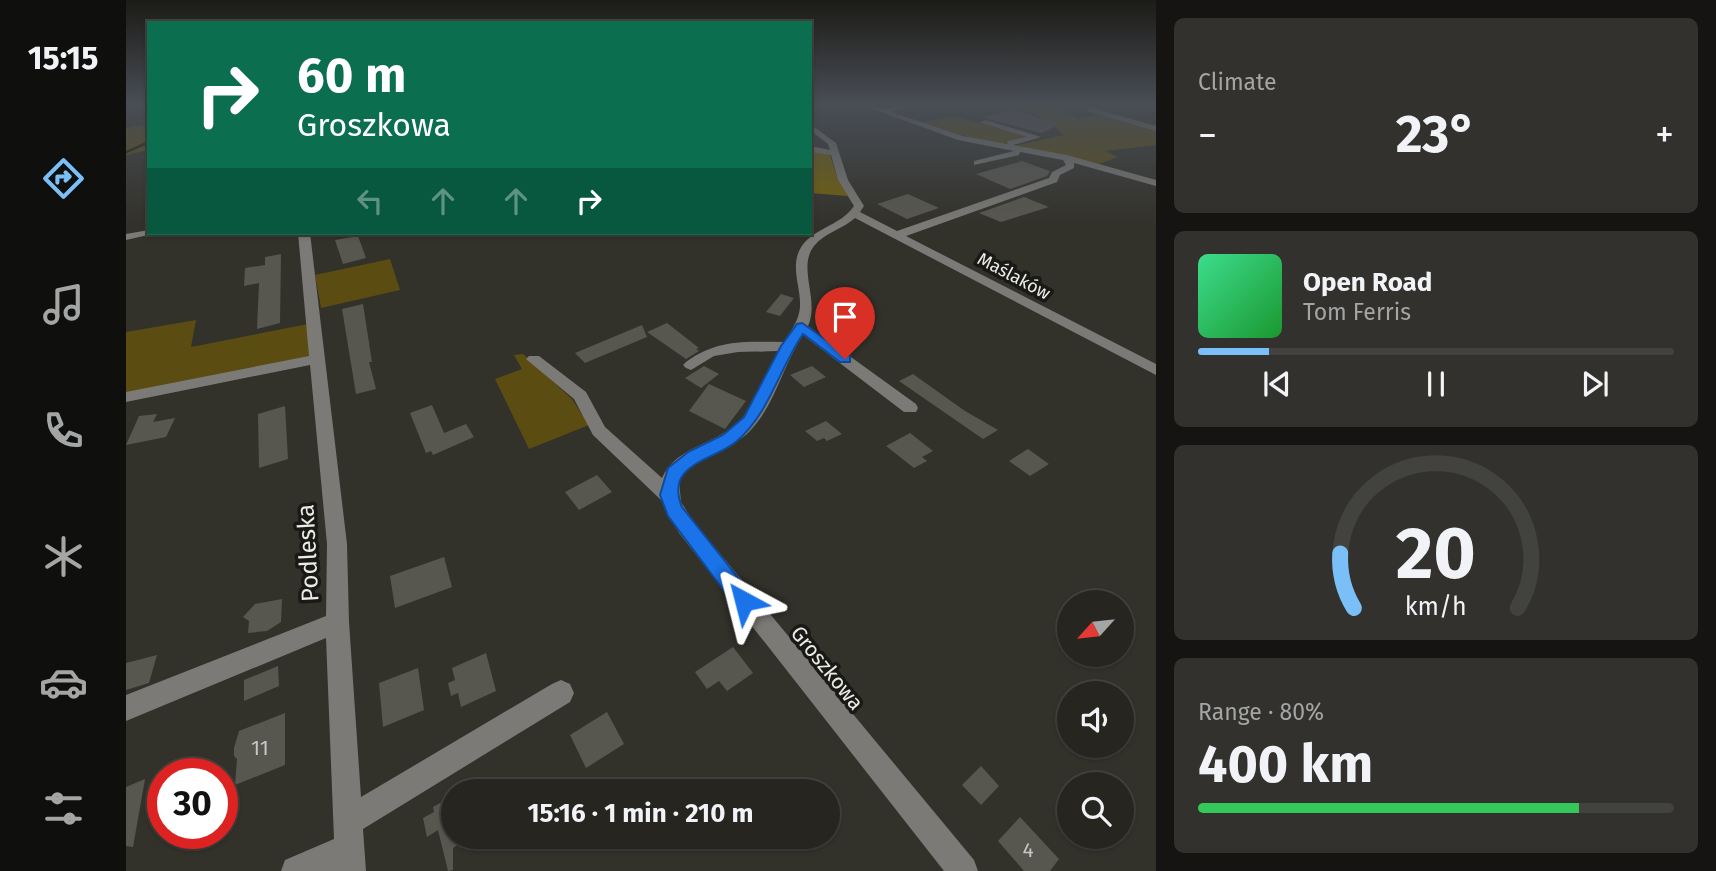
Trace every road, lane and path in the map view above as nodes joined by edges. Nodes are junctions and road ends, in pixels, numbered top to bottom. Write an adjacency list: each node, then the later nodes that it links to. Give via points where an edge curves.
1 (832, 145): 7 (street)
2 (991, 145): 4 (street)
3 (1009, 145): 4 (street)
4 (1001, 147): 6 (street)
5 (812, 149): 7 (street)
6 (1023, 151): 8 (street); 9 (street)
7 (834, 153): 11 (street, via 859,206)
8 (1067, 158): 10 (street); 16 (street, via 1071,166 1055,174 1054,180)
9 (977, 163)
10 (1156, 183)
11 (855, 214): 13 (street); 16 (street, Maślaków)
12 (147, 234): 17 (street)
13 (812, 234)
14 (304, 235): 20 (street, Podleska)
15 (809, 235): 18 (street, via 802,265 807,307)
16 (898, 235): 23 (street, Maślaków)
17 (126, 237)
18 (802, 327): 19 (street); 25 (street)
19 (788, 346): 22 (street, via 709,352); 26 (street, via 750,420 729,440 682,464 674,472)
20 (318, 359): 24 (street); 27 (street, Podleska, via 337,544)
21 (534, 359): 26 (street, Groszkowa, via 580,396 599,431)
22 (691, 365)
23 (1156, 370)
24 (126, 397)
25 (910, 408)
26 (668, 495): 32 (street, Groszkowa, via 702,548)
27 (337, 622): 29 (street); 30 (street, Podleska)
28 (561, 693): 30 (street)
29 (126, 708)
30 (349, 847): 31 (street)
31 (296, 871)
32 (962, 871)

